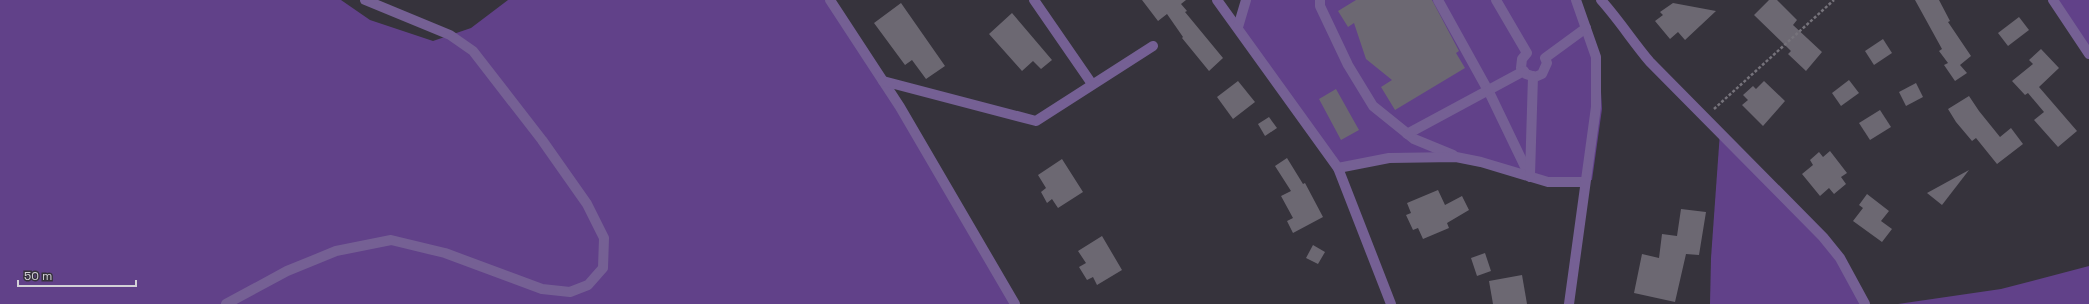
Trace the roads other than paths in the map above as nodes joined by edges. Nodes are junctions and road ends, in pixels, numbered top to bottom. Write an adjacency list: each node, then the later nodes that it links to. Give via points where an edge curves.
1 (365, 0): 26 (street, via 450,35 473,51 542,140 587,204 604,238 603,268 588,285 570,292 542,289 445,253 391,240 336,251 287,271)
2 (830, 0): 18 (street)
3 (1034, 0): 19 (street)
4 (1217, 0): 12 (street)
5 (1246, 0): 12 (street)
6 (1320, 0): 21 (street, via 1320,6 1348,65 1373,106)
7 (1438, 0): 20 (street)
8 (1496, 0): 16 (street, via 1527,52 1522,59 1521,68)
9 (1576, 0): 13 (street)
10 (1600, 0): 30 (street, via 1621,23 1636,46 1823,238 1840,258)
11 (2053, 0): 15 (street)
12 (1238, 27): 23 (street)
13 (1586, 28): 17 (street, via 1546,58 1547,63 1542,74); 25 (street, via 1596,57 1596,100)
14 (1153, 46): 19 (street)
15 (2089, 54)
16 (1524, 71): 17 (street); 20 (street)
17 (1533, 76): 24 (street)
18 (883, 81): 19 (street, via 1036,121); 27 (street)
19 (1092, 84)
20 (1488, 90): 21 (street); 24 (street)
21 (1407, 134): 22 (street)
22 (1456, 157): 23 (street, via 1389,158); 24 (street)
23 (1338, 168): 28 (street)
24 (1530, 177): 25 (street, via 1548,182)
25 (1585, 182): 29 (street)
26 (226, 304)
27 (1015, 304)
28 (1391, 304)
29 (1570, 304)
30 (1865, 304)

